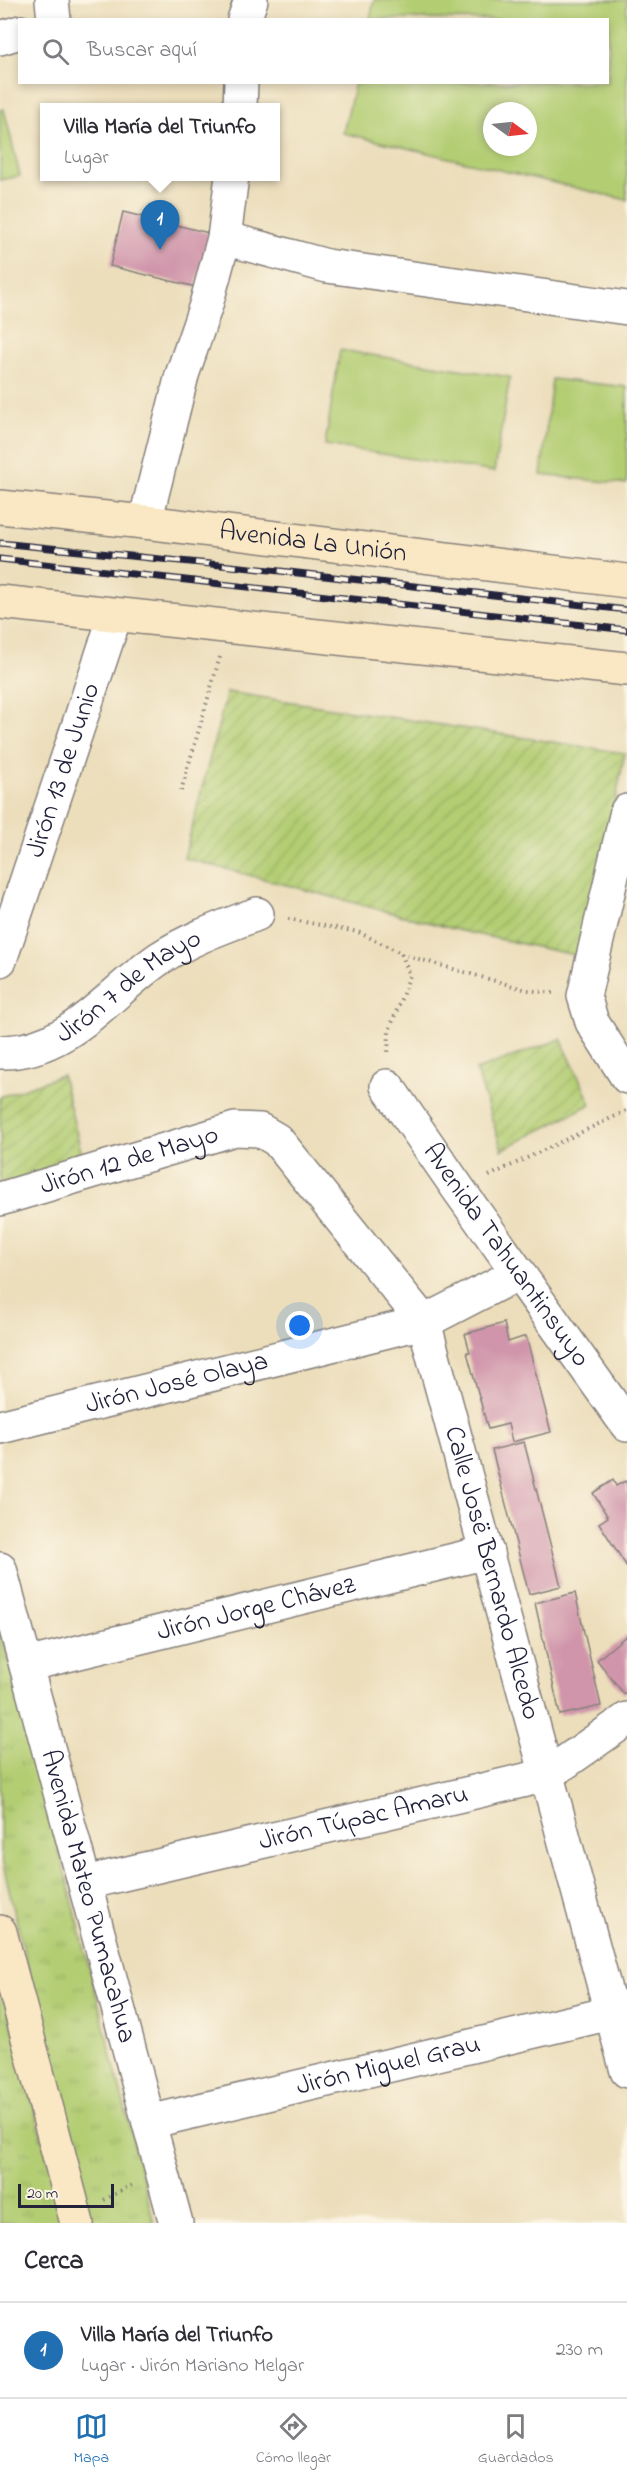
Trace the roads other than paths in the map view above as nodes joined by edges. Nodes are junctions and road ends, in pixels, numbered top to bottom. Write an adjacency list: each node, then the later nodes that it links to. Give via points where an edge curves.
1 (52, 0): 3 (street)
2 (251, 0): 4 (street)
3 (54, 18)
4 (245, 18)
5 (18, 33): 6 (street)
6 (0, 38)
7 (241, 84): 8 (street)
8 (240, 103)
9 (231, 181): 10 (street)
10 (224, 238): 11 (street, via 327,266); 13 (street, via 182,375)
11 (627, 308)
12 (0, 507): 13 (street, Avenida La Unión)
13 (145, 522): 14 (street, Avenida La Unión)
14 (627, 580)
15 (0, 602): 16 (street)
16 (115, 616): 17 (street); 20 (street, Jirón 13 de Junio)
17 (627, 669)
18 (627, 811): 22 (street, via 584,996 592,1022)
19 (257, 914): 21 (street, Jirón 7 de Mayo, via 193,938 167,954 64,1034 28,1050)
20 (0, 960)
21 (0, 1052)
22 (627, 1077)
23 (387, 1086): 26 (street, Avenida Tahuantinsuyo)
24 (260, 1130): 25 (street, Jirón 12 de Mayo, via 235,1129); 27 (street, Calle Josë Bernardo Alcedo, via 277,1140)
25 (0, 1199)
26 (519, 1273): 27 (street, Jirón José Olaya); 28 (street, Avenida Tahuantinsuyo)
27 (424, 1322): 29 (street, Jirón José Olaya); 30 (street, Calle Josë Bernardo Alcedo)
28 (627, 1425)
29 (0, 1428)
30 (487, 1552): 32 (street, Jirón Jorge Chávez); 34 (street, Calle Josë Bernardo Alcedo)
31 (0, 1569): 32 (street, Avenida Mateo Pumacahua)
32 (26, 1665): 35 (street, Avenida Mateo Pumacahua)
33 (627, 1719): 34 (street, Jirón Túpac Amaru)
34 (547, 1775): 35 (street, Jirón Túpac Amaru); 37 (street, Calle Josë Bernardo Alcedo)
35 (85, 1883): 39 (street, Avenida Mateo Pumacahua)
36 (0, 1932): 40 (street)
37 (619, 2009): 38 (street, Calle Josë Bernardo Alcedo); 39 (street, Jirón Miguel Grau)
38 (627, 2071)
39 (149, 2122): 41 (street, Avenida Mateo Pumacahua)
40 (76, 2219)
41 (177, 2223)

